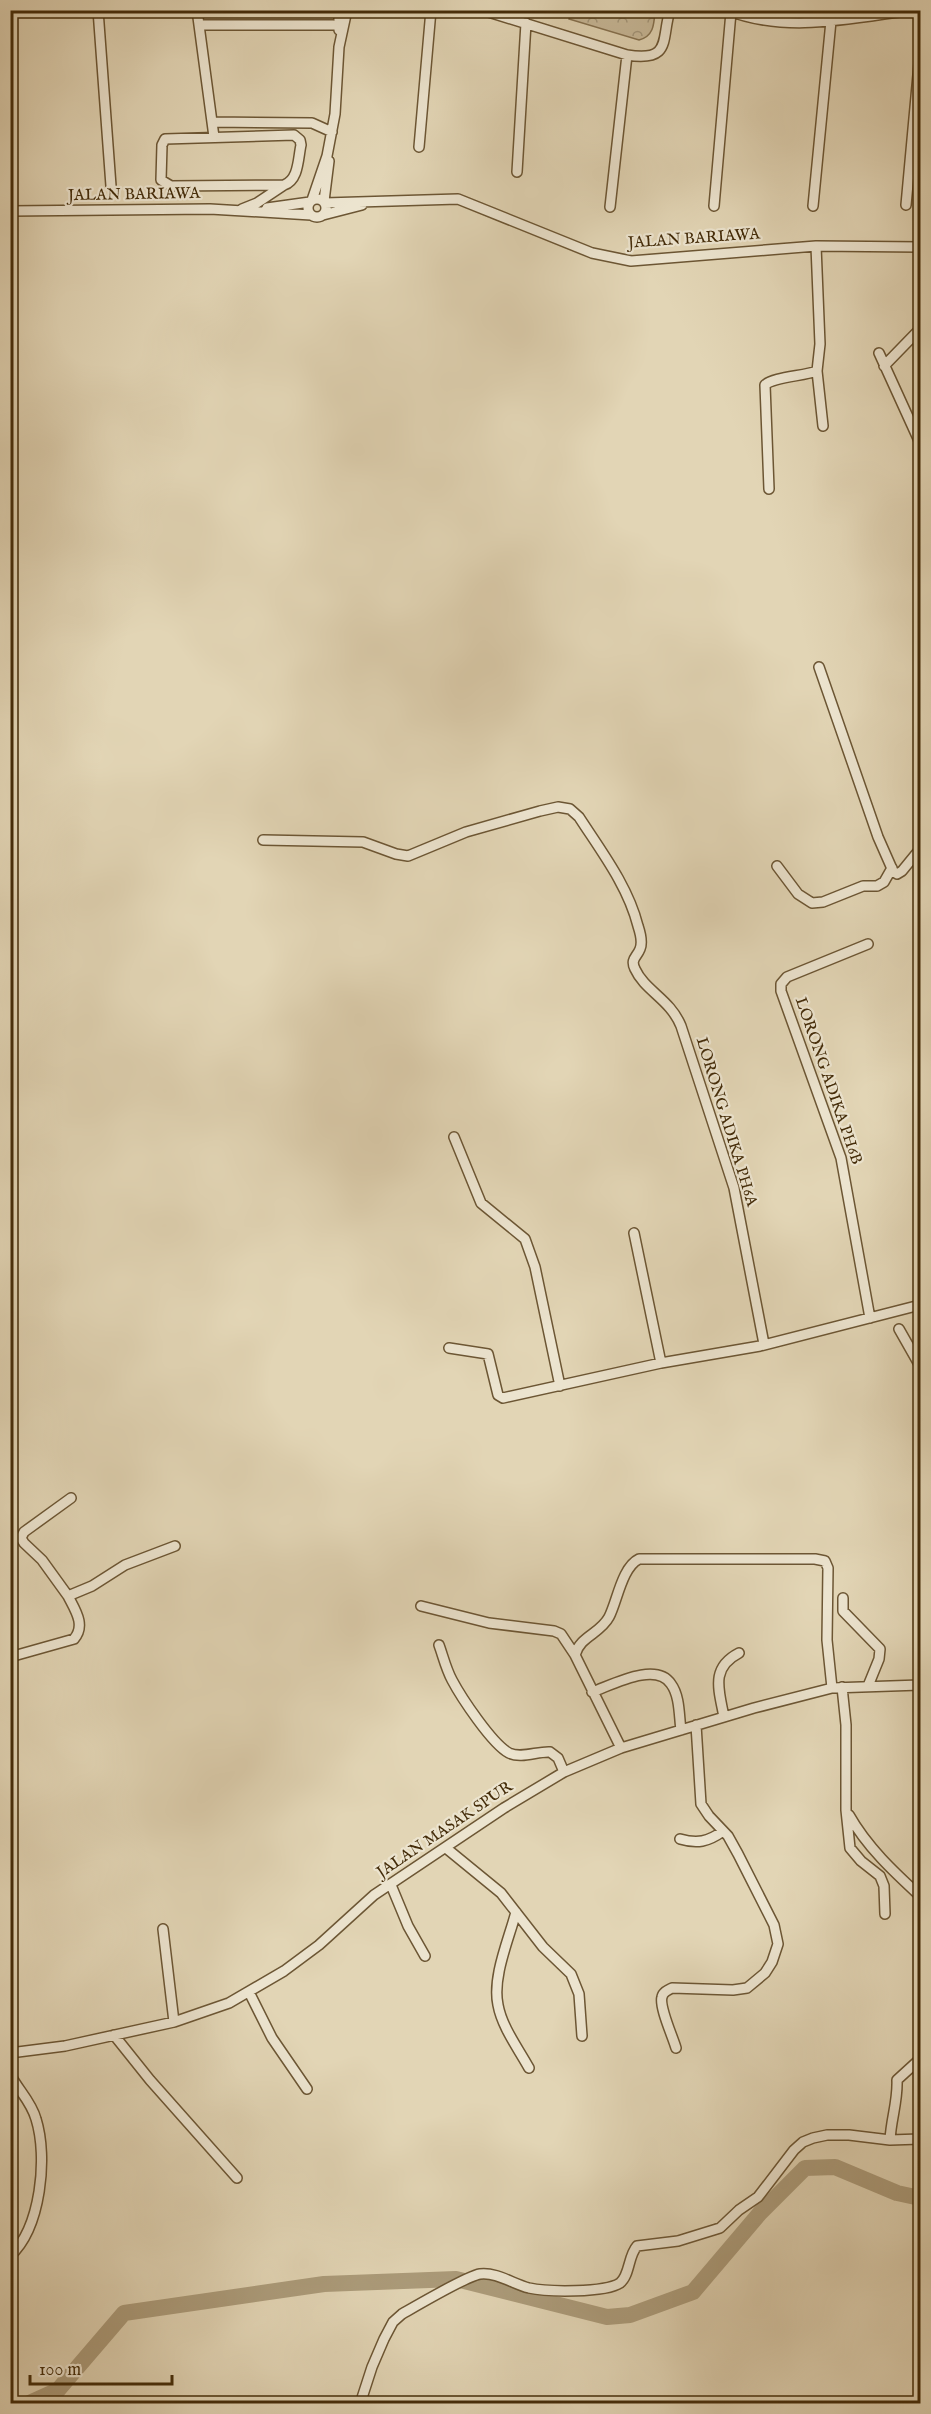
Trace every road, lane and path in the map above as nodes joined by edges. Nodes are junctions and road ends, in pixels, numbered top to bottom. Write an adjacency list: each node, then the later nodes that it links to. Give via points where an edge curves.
1 (98, 10): 24 (street)
2 (197, 10): 13 (street)
3 (339, 10): 14 (street)
4 (347, 10): 14 (street)
5 (430, 10): 20 (street)
6 (482, 10): 11 (street)
7 (670, 10): 16 (street, via 666,42 661,48 647,56)
8 (913, 10): 10 (street)
9 (729, 11): 10 (street, via 780,23); 29 (street)
10 (831, 21): 30 (street)
11 (526, 23): 16 (street); 22 (street)
12 (333, 24): 13 (street)
13 (199, 25): 17 (street)
14 (341, 36): 18 (street)
15 (921, 53): 28 (street)
16 (627, 55): 31 (street)
17 (212, 122): 18 (street, via 312,123); 19 (street)
18 (332, 132): 21 (street)
19 (214, 137): 23 (street, via 298,137 301,144 294,178); 23 (street, via 165,139 161,180 171,186)
20 (419, 147)
21 (327, 156): 25 (street); 27 (street)
22 (517, 172)
23 (284, 185): 33 (street)
24 (111, 186)
25 (311, 201): 27 (street); 34 (street, JALAN BARIAWA); 35 (street)
26 (373, 201): 27 (street, JALAN BARIAWA); 36 (street, JALAN BARIAWA); 37 (street, JALAN BARIAWA, via 458,199 592,253 631,261)
27 (324, 202): 36 (street)
28 (906, 205)
29 (714, 206)
30 (813, 206)
31 (610, 207)
32 (11, 211): 33 (street, JALAN BARIAWA)
33 (237, 211): 34 (street, JALAN BARIAWA)
34 (256, 211): 35 (street, JALAN BARIAWA)
35 (311, 215): 36 (street)
36 (323, 215)
37 (816, 246): 38 (street, JALAN BARIAWA); 42 (street)
38 (921, 247)
39 (921, 329): 41 (street)
40 (879, 353): 41 (street)
41 (884, 366): 44 (street)
42 (818, 371): 43 (street); 45 (street, via 765,385)
43 (823, 426)
44 (921, 443)
45 (769, 489)
46 (819, 667): 50 (street)
47 (262, 840): 57 (street, LORONG ADIKA PH6A, via 363,842 408,856 497,822 558,807 570,809 579,817 632,907 641,942 634,967 676,1015 734,1188)
48 (921, 849): 50 (street, via 900,873)
49 (777, 866): 50 (street, via 798,894 812,903 863,886 877,886)
50 (892, 868)
51 (868, 944): 55 (street, LORONG ADIKA PH6B, via 787,977 781,991 841,1158)
52 (454, 1137): 61 (street, via 481,1203 525,1239 535,1267)
53 (634, 1233): 59 (street)
54 (921, 1305): 55 (street)
55 (870, 1318): 57 (street)
56 (899, 1329): 60 (street)
57 (764, 1344): 59 (street)
58 (449, 1348): 61 (street, via 488,1354 498,1395 503,1398)
59 (661, 1363): 61 (street)
60 (921, 1366)
61 (560, 1386)
62 (71, 1498): 64 (street, via 21,1538)
63 (176, 1546): 64 (street, via 125,1565)
64 (68, 1596): 70 (street, via 81,1621 74,1639)
65 (843, 1598): 72 (street, via 843,1611 880,1649)
66 (421, 1606): 69 (street, via 489,1623 554,1630)
67 (439, 1645): 79 (street, via 451,1678 500,1746 519,1755 550,1752 558,1758)
68 (739, 1653): 75 (street, via 721,1667 718,1675)
69 (575, 1655): 73 (street, via 582,1641 609,1618 630,1566 639,1560 822,1559 828,1568 827,1640); 74 (street)
70 (10, 1657)
71 (921, 1685): 72 (street, JALAN MASAK SPUR)
72 (868, 1686): 73 (street, JALAN MASAK SPUR)
73 (837, 1688): 75 (street, JALAN MASAK SPUR); 80 (street, via 846,1725)
74 (592, 1692): 77 (street, via 632,1677 663,1676 676,1695); 78 (street)
75 (724, 1717): 76 (street, JALAN MASAK SPUR)
76 (696, 1725): 77 (street, JALAN MASAK SPUR); 81 (street, via 699,1798 704,1810)
77 (681, 1730): 78 (street, JALAN MASAK SPUR)
78 (621, 1748): 79 (street, JALAN MASAK SPUR)
79 (564, 1772): 83 (street, JALAN MASAK SPUR)
80 (846, 1810): 85 (street, via 859,1833); 87 (street, via 850,1848 880,1876 885,1886)
81 (723, 1831): 82 (street, via 698,1843); 94 (street, via 774,1925 778,1944 765,1973 747,1988 672,1988 665,1992 661,2005)
82 (680, 1839)
83 (446, 1848): 84 (street, JALAN MASAK SPUR); 86 (street, via 498,1890)
84 (391, 1885): 89 (street); 90 (street, JALAN MASAK SPUR, via 374,1895 302,1958)
85 (921, 1896)
86 (516, 1912): 93 (street, via 578,1985); 97 (street, via 496,1992 503,2021)
87 (885, 1914)
88 (163, 1929): 91 (street)
89 (425, 1956)
90 (249, 1992): 91 (street, JALAN MASAK SPUR); 99 (street, via 272,2038)
91 (174, 2022): 92 (street, JALAN MASAK SPUR)
92 (114, 2035): 95 (street, JALAN MASAK SPUR); 102 (street)
93 (582, 2036)
94 (676, 2048)
95 (10, 2053)
96 (921, 2059): 101 (street, via 897,2080 898,2098)
97 (529, 2068)
98 (10, 2074): 103 (street, via 36,2119 40,2179 29,2231)
99 (307, 2089)
100 (921, 2139): 101 (street)
101 (890, 2140): 104 (street, via 827,2135 803,2142 758,2197 720,2228 678,2241 637,2246 624,2278 611,2287 542,2290 479,2274 393,2322)
102 (237, 2178)
103 (10, 2256)
104 (360, 2403)

